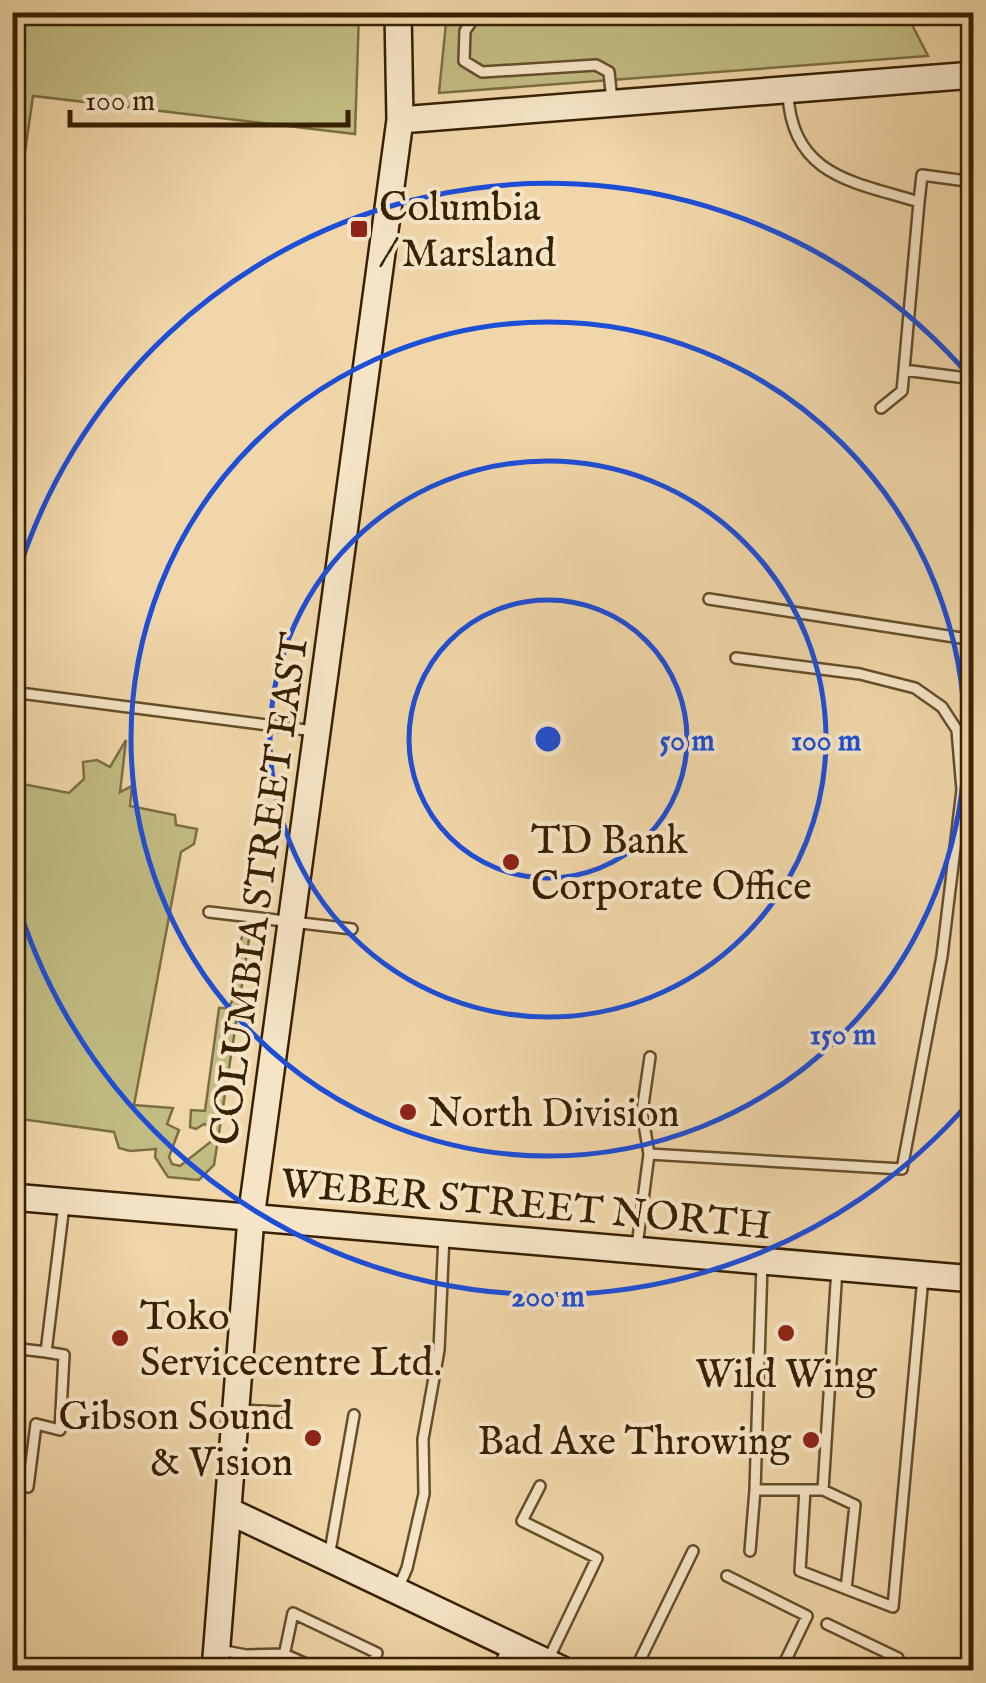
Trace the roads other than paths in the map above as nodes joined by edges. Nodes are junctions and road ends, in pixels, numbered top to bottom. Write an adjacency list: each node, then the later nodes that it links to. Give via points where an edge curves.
1 (398, 12): 6 (main road, COLUMBIA STREET EAST)
2 (478, 12): 5 (lane, via 465,31 464,61 482,72 596,65 609,72)
3 (974, 75): 4 (main road)
4 (788, 92): 5 (main road); 8 (lane, via 792,127 818,165)
5 (612, 104): 6 (main road)
6 (400, 120): 16 (main road, COLUMBIA STREET EAST)
7 (974, 182): 8 (lane, via 922,174)
8 (919, 202): 9 (lane)
9 (904, 370): 10 (lane); 11 (lane, via 902,392)
10 (974, 379)
11 (880, 408)
12 (709, 598): 13 (lane)
13 (974, 640)
14 (736, 658): 21 (lane, via 860,674 915,688 942,707 957,730 962,790 942,956 902,1170)
15 (12, 692): 16 (lane)
16 (317, 731): 18 (main road, COLUMBIA STREET EAST)
17 (210, 912): 18 (lane)
18 (291, 921): 19 (lane); 24 (main road, COLUMBIA STREET EAST)
19 (352, 929)
20 (650, 1057): 21 (lane, via 642,1112)
21 (649, 1154): 26 (lane)
22 (12, 1198): 23 (main road, WEBER STREET NORTH)
23 (64, 1202): 24 (main road, WEBER STREET NORTH); 32 (lane)
24 (251, 1218): 25 (main road, WEBER STREET NORTH); 33 (main road, COLUMBIA STREET EAST)
25 (444, 1234): 26 (main road, WEBER STREET NORTH); 49 (lane, via 439,1350 423,1440 424,1494)
26 (636, 1248): 27 (main road, WEBER STREET NORTH)
27 (762, 1260): 28 (main road, WEBER STREET NORTH); 40 (lane)
28 (837, 1266): 29 (main road, WEBER STREET NORTH); 42 (lane)
29 (923, 1274): 30 (main road, WEBER STREET NORTH); 48 (lane, via 893,1607)
30 (974, 1279)
31 (12, 1348): 32 (lane)
32 (46, 1352): 38 (lane, via 64,1355 60,1430 36,1424 28,1486)
33 (236, 1410): 34 (lane); 36 (main road, COLUMBIA STREET EAST)
34 (284, 1412)
35 (354, 1415): 46 (lane)
36 (232, 1466): 37 (lane); 43 (main road, COLUMBIA STREET EAST)
37 (281, 1468)
38 (12, 1484)
39 (540, 1486): 56 (lane, via 522,1521 597,1558)
40 (755, 1490): 41 (lane); 45 (lane)
41 (805, 1490): 42 (lane); 48 (lane, via 800,1571)
42 (824, 1490): 48 (lane, via 855,1505)
43 (229, 1511): 46 (main road); 55 (main road, COLUMBIA STREET EAST)
44 (693, 1551): 61 (lane)
45 (750, 1552)
46 (328, 1560): 49 (main road)
47 (726, 1576): 62 (lane, via 807,1616)
48 (846, 1589)
49 (397, 1592): 53 (main road)
50 (18, 1601): 52 (lane)
51 (827, 1624): 63 (lane, via 898,1658)
52 (12, 1638)
53 (509, 1645): 56 (main road); 60 (lane)
54 (284, 1654): 55 (lane); 57 (lane); 58 (lane); 59 (lane, via 293,1612 377,1654)
55 (216, 1660)
56 (555, 1667)
57 (281, 1670)
58 (320, 1670)
59 (369, 1670)
60 (497, 1670)
61 (634, 1670)
62 (781, 1670)
63 (892, 1670)

